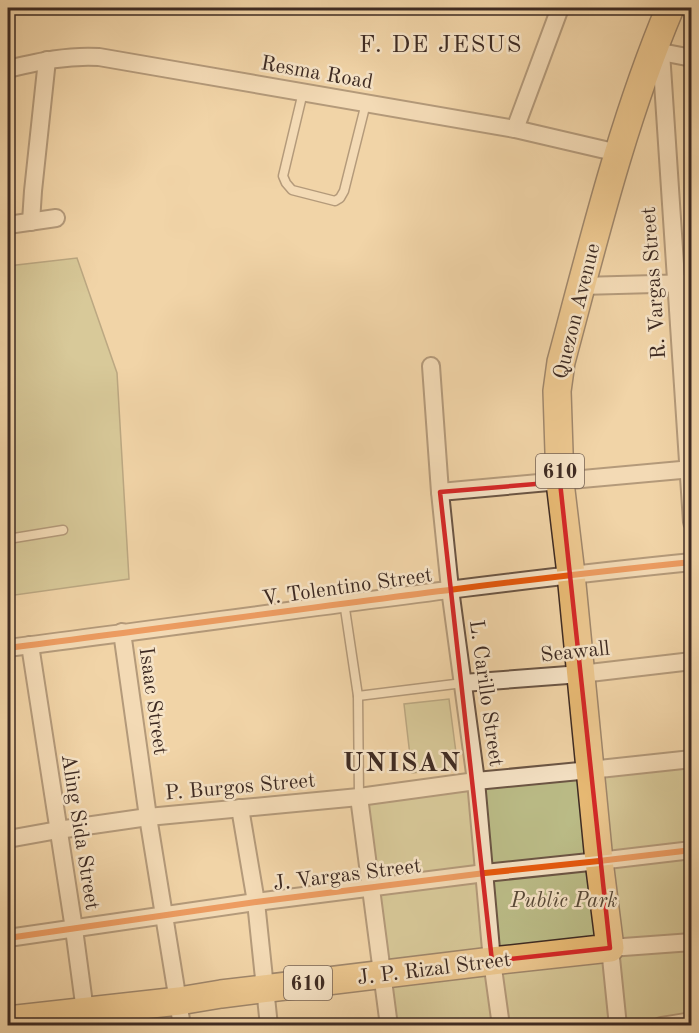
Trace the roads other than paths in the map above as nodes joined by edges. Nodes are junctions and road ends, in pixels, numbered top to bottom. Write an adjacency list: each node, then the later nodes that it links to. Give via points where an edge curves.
1 (560, 8): 9 (street)
2 (670, 8): 3 (main road, Quezon Avenue / 610)
3 (657, 51): 4 (street); 10 (main road, Quezon Avenue / 610); 14 (street, R. Vargas Street)
4 (692, 58)
5 (47, 60): 6 (street, Resma Road); 7 (street, Resma Road, via 99,57); 12 (street)
6 (8, 69)
7 (303, 92): 8 (street, Resma Road); 8 (lane, via 283,176 292,190 335,201 344,191)
8 (366, 103): 9 (street, Resma Road)
9 (515, 129): 10 (street, Resma Road)
10 (618, 153): 15 (main road, Quezon Avenue / 610)
11 (56, 218): 12 (street)
12 (30, 222): 13 (street)
13 (8, 225)
14 (684, 283): 15 (street); 17 (street, R. Vargas Street)
15 (582, 286): 18 (main road, Quezon Avenue / 610, via 558,377)
16 (431, 366): 19 (street, L. Carillo Street)
17 (690, 469): 18 (street); 20 (street, R. Vargas Street)
18 (560, 482): 19 (street); 24 (main road, Quezon Avenue / 610)
19 (440, 492): 25 (street, L. Carillo Street)
20 (692, 522)
21 (63, 530): 22 (lane)
22 (8, 538)
23 (692, 562): 24 (street, V. Tolentino Street)
24 (571, 574): 25 (street, V. Tolentino Street); 31 (main road, Quezon Avenue / 610)
25 (450, 589): 26 (street, V. Tolentino Street); 32 (street, L. Carillo Street)
26 (344, 602): 27 (street, V. Tolentino Street); 33 (lane)
27 (122, 632): 28 (street, V. Tolentino Street); 39 (street, Isaac Street)
28 (30, 645): 29 (street, V. Tolentino Street); 40 (street, Aling Sida Street)
29 (8, 648)
30 (692, 661): 31 (street, Seawall)
31 (581, 674): 32 (street, Seawall); 35 (main road, Quezon Avenue / 610)
32 (463, 683): 33 (lane); 36 (street, L. Carillo Street)
33 (358, 696): 37 (lane)
34 (692, 759): 35 (street, P. Burgos Street)
35 (590, 770): 36 (street, P. Burgos Street); 43 (main road, Quezon Avenue / 610)
36 (476, 781): 37 (street, P. Burgos Street); 44 (street, L. Carillo Street)
37 (359, 797): 38 (street, P. Burgos Street); 45 (street)
38 (240, 808): 39 (street, P. Burgos Street); 46 (street)
39 (148, 817): 40 (street, P. Burgos Street); 47 (street, Isaac Street)
40 (58, 830): 41 (street, P. Burgos Street); 48 (street, Aling Sida Street)
41 (8, 839)
42 (692, 850): 43 (street, J. Vargas Street)
43 (599, 861): 44 (street, J. Vargas Street); 51 (main road, Quezon Avenue / 610)
44 (485, 873): 45 (street, J. Vargas Street); 52 (street, L. Carillo Street)
45 (372, 888): 46 (street, J. Vargas Street); 53 (street)
46 (256, 902): 47 (street, J. Vargas Street); 54 (street)
47 (165, 915): 48 (street, J. Vargas Street); 55 (street, Isaac Street)
48 (74, 929): 49 (street, J. Vargas Street); 56 (street, Aling Sida Street)
49 (8, 938)
50 (692, 942): 51 (street)
51 (610, 948): 52 (main road, J. P. Rizal Street / 610); 62 (street)
52 (492, 961): 53 (main road, J. P. Rizal Street / 610); 61 (street, L. Carillo Street)
53 (382, 975): 54 (main road, J. P. Rizal Street / 610); 60 (street)
54 (266, 988): 55 (main road, J. P. Rizal Street / 610); 59 (street)
55 (180, 1013): 56 (main road, J. P. Rizal Street / 610)
56 (86, 1018): 57 (main road, J. P. Rizal Street / 610)
57 (8, 1020)
58 (692, 1021): 63 (street)
59 (269, 1026)
60 (389, 1026)
61 (501, 1026)
62 (618, 1026)
63 (661, 1026)

